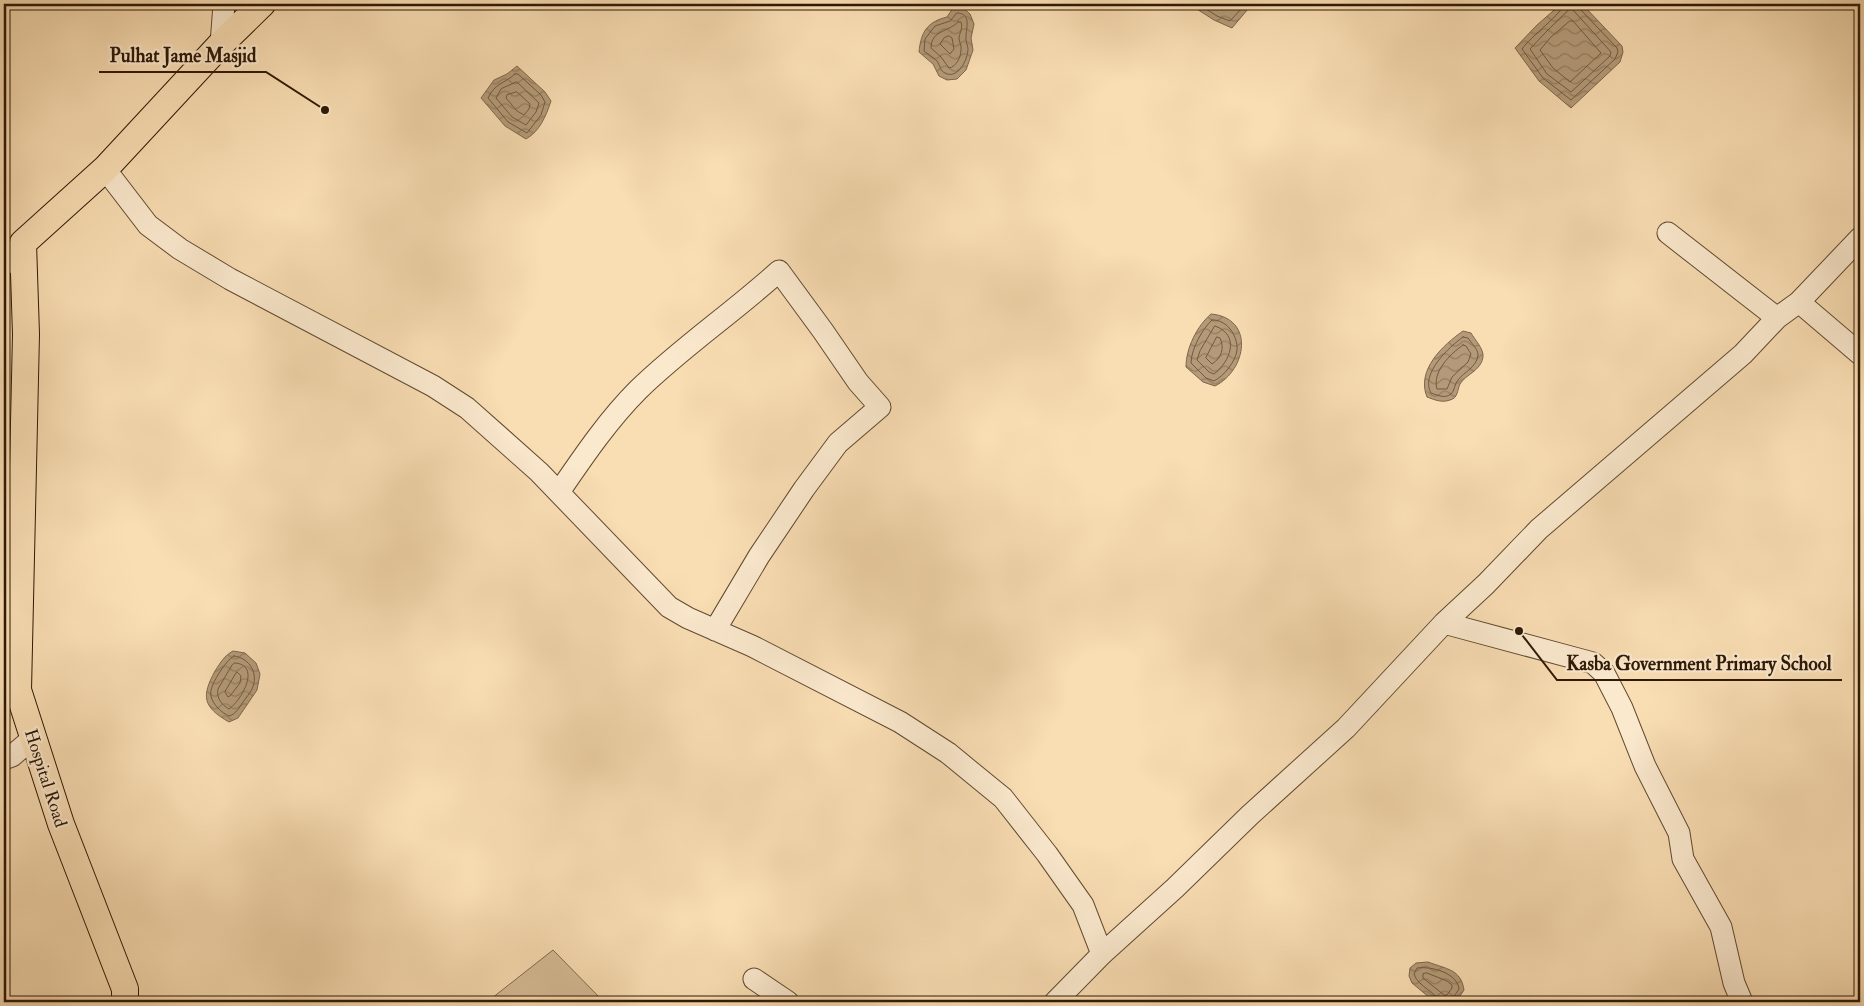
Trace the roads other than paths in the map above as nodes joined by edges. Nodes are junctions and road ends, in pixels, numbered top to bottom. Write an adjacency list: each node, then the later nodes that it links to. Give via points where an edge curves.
1 (224, 4): 3 (street)
2 (262, 4): 3 (main road)
3 (221, 44): 4 (main road)
4 (105, 169): 7 (main road); 12 (street, via 148,225 180,249 454,399)
5 (1668, 233): 10 (street)
6 (1860, 238): 9 (street)
7 (23, 243): 8 (street); 15 (main road, Hospital Road, via 26,334 18,690)
8 (4, 265)
9 (1799, 302): 10 (street); 11 (street)
10 (1777, 318): 13 (street, via 1704,390 1539,528)
11 (1860, 354)
12 (559, 492): 14 (street, via 669,607); 14 (street, via 596,440 638,390 779,271 858,382 880,407 838,443 759,556)
13 (1444, 623): 17 (street, via 1346,728); 22 (street, via 1593,663 1604,673 1679,833 1683,859 1720,926)
14 (715, 630): 17 (street, via 900,722 948,753 1002,798 1048,854 1083,905)
15 (33, 738): 16 (street); 20 (main road, Hospital Road, via 61,824 126,989)
16 (4, 759)
17 (1102, 954): 19 (street)
18 (754, 979): 21 (street)
19 (1064, 999)
20 (125, 1002)
21 (788, 1002)
22 (1742, 1002)

